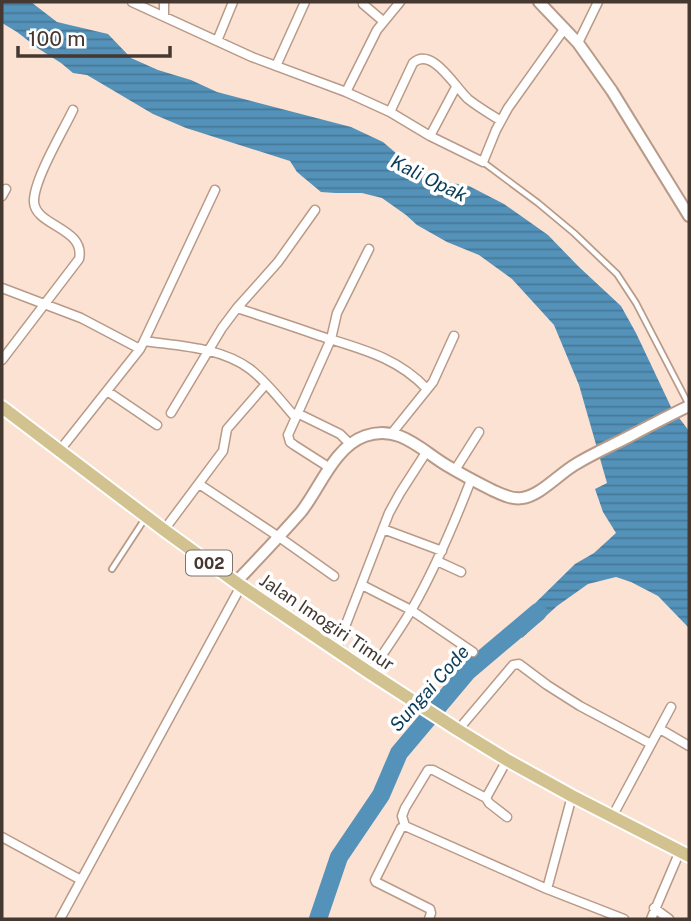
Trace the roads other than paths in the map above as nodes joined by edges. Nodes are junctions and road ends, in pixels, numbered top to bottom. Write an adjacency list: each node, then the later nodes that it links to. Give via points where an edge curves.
1 (132, 2): 9 (street)
2 (164, 2): 9 (street)
3 (233, 2): 12 (street)
4 (305, 2): 14 (street)
5 (400, 2): 10 (street)
6 (539, 2): 11 (street)
7 (598, 2): 13 (street)
8 (363, 4): 10 (street)
9 (164, 16): 12 (street)
10 (383, 21): 16 (street)
11 (565, 28): 13 (street); 19 (street)
12 (217, 41): 14 (street)
13 (578, 44): 24 (street)
14 (276, 66): 16 (street)
15 (456, 87): 18 (street, via 431,60 417,59); 19 (street); 20 (street)
16 (346, 92): 18 (street)
17 (73, 110): 27 (street, via 34,199 35,208 69,234 80,254)
18 (390, 112): 20 (street)
19 (501, 121): 21 (street)
20 (430, 136): 21 (street)
21 (483, 162): 37 (lane, via 574,233 617,274)
22 (215, 190): 31 (street)
23 (315, 210): 28 (street)
24 (689, 216)
25 (369, 249): 30 (street, via 337,313)
26 (2, 288): 27 (street)
27 (44, 305): 31 (street); 33 (street)
28 (237, 308): 30 (street); 32 (street)
29 (454, 336): 35 (street)
30 (331, 339): 35 (street, via 396,364); 40 (street)
31 (142, 345): 32 (street); 36 (street)
32 (209, 351): 34 (street, via 243,364); 39 (street)
33 (2, 360)
34 (266, 384): 40 (street); 50 (street, via 227,429 223,452)
35 (427, 389): 43 (street)
36 (107, 391): 41 (street); 45 (street)
37 (689, 406): 49 (street, via 573,465 524,498 503,495)
38 (2, 407): 45 (main road, Jalan Imogiri Timur / 002)
39 (171, 413)
40 (296, 415): 44 (street, via 340,434); 47 (street, via 290,442)
41 (157, 425)
42 (479, 432): 48 (street)
43 (392, 433): 44 (street, via 374,433); 46 (street)
44 (351, 444): 47 (street)
45 (60, 450): 51 (main road, Jalan Imogiri Timur / 002)
46 (427, 451): 48 (street); 52 (street)
47 (330, 468): 54 (street)
48 (455, 470): 49 (street)
49 (471, 480): 55 (street)
50 (199, 484): 53 (street); 54 (street)
51 (146, 517): 53 (main road, Jalan Imogiri Timur / 002); 57 (lane)
52 (383, 529): 55 (street); 61 (street)
53 (163, 530): 60 (main road, Jalan Imogiri Timur / 002)
54 (279, 537): 59 (street); 60 (street)
55 (442, 551): 56 (street)
56 (437, 561): 58 (street); 62 (street)
57 (112, 569)
58 (461, 572)
59 (334, 576)
60 (239, 584): 63 (main road, Jalan Imogiri Timur / 002); 79 (street)
61 (362, 585): 62 (street); 63 (street)
62 (411, 610): 64 (street); 65 (street)
63 (336, 650): 65 (main road, Jalan Imogiri Timur / 002)
64 (473, 652)
65 (370, 673): 68 (main road, Jalan Imogiri Timur / 002)
66 (671, 708): 67 (street)
67 (660, 729): 69 (street); 70 (street)
68 (458, 730): 69 (street, via 516,664 580,706); 71 (main road, Jalan Imogiri Timur / 002)
69 (651, 744): 75 (street)
70 (689, 746)
71 (508, 760): 72 (main road, Jalan Imogiri Timur / 002); 73 (street)
72 (572, 796): 75 (main road, Jalan Imogiri Timur / 002); 80 (street)
73 (486, 798): 74 (street); 76 (street, via 430,769 405,808)
74 (507, 817)
75 (612, 817): 78 (main road, Jalan Imogiri Timur / 002)
76 (405, 826): 80 (street); 83 (street, via 375,880 430,909)
77 (2, 837): 79 (street)
78 (685, 854): 81 (street)
79 (81, 880): 82 (street)
80 (547, 889): 84 (street)
81 (654, 908): 85 (street); 86 (street)
82 (60, 919)
83 (429, 919)
84 (624, 919)
85 (650, 919)
86 (669, 919)

